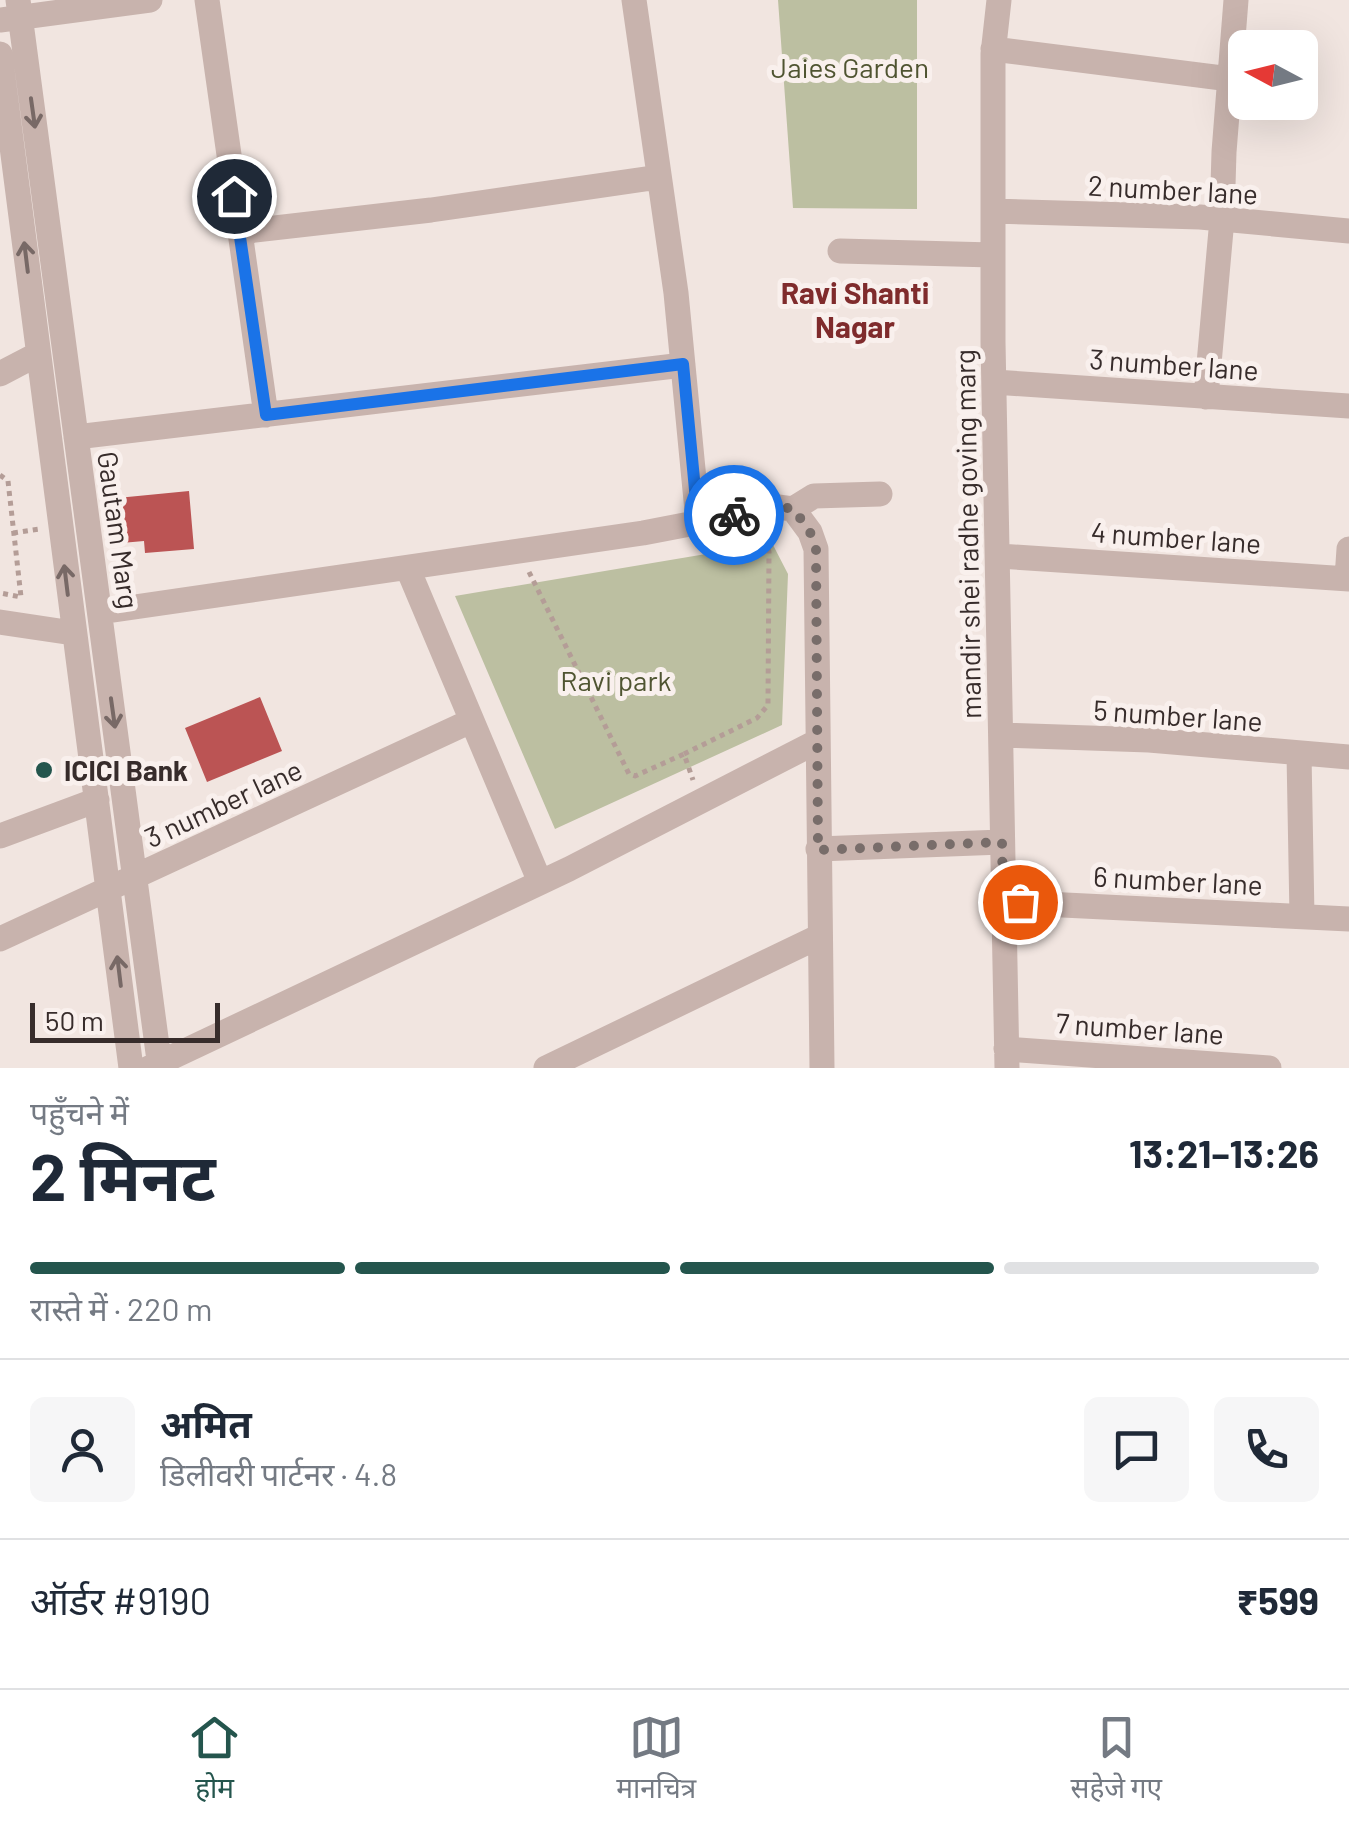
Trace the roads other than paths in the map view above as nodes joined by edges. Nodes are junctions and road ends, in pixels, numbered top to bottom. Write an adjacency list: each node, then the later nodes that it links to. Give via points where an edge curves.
1 (150, 0): 6 (street)
2 (207, 0): 17 (street)
3 (634, 0): 13 (street)
4 (999, 0): 8 (street, mandir shei radhe goving marg)
5 (1236, 0): 7 (street)
6 (13, 12): 27 (street, Gautam Marg, one-way to 27)
7 (1234, 30)
8 (993, 50): 10 (street); 14 (street, mandir shei radhe goving marg)
9 (0, 54): 12 (street)
10 (1228, 80)
11 (1228, 115): 15 (street)
12 (6, 160): 20 (street, one-way to 12)
13 (659, 178): 17 (street); 21 (street)
14 (993, 211): 15 (street, 2 number lane); 19 (street, mandir shei radhe goving marg)
15 (1222, 219): 16 (street, 2 number lane); 24 (street)
16 (1349, 231)
17 (239, 232): 26 (street)
18 (840, 252): 19 (street)
19 (993, 254): 23 (street, mandir shei radhe goving marg)
20 (38, 354): 22 (street); 37 (street, one-way to 20)
21 (683, 364): 26 (street); 30 (street)
22 (0, 374)
23 (994, 382): 24 (street, 3 number lane); 32 (street, mandir shei radhe goving marg)
24 (1206, 397): 25 (street, 3 number lane)
25 (1349, 406)
26 (266, 415): 27 (street)
27 (76, 437): 35 (street, Gautam Marg)
28 (880, 494): 29 (street, via 814,496)
29 (793, 508): 30 (street); 40 (street, via 816,549)
30 (698, 521): 33 (street)
31 (1349, 548): 34 (street)
32 (999, 556): 34 (street, 4 number lane); 39 (street, mandir shei radhe goving marg)
33 (408, 568): 35 (street); 38 (street)
34 (1348, 578)
35 (100, 612): 47 (street, Gautam Marg, one-way to 47)
36 (0, 622): 37 (street)
37 (73, 633): 43 (street)
38 (471, 721): 47 (street, 3 number lane); 48 (street)
39 (1002, 735): 41 (street, 5 number lane); 45 (street, mandir shei radhe goving marg)
40 (816, 742): 46 (street); 48 (street)
41 (1299, 754): 42 (street, 5 number lane); 51 (street)
42 (1349, 758)
43 (97, 800): 44 (street); 49 (street)
44 (0, 836)
45 (1002, 842): 46 (street); 50 (street, mandir shei radhe goving marg)
46 (818, 850): 53 (street)
47 (135, 878): 49 (street, 3 number lane); 56 (street, Gautam Marg)
48 (540, 882): 56 (street)
49 (109, 891): 54 (street, 3 number lane); 57 (street, one-way to 49)
50 (1003, 902): 51 (street, 6 number lane); 55 (street, mandir shei radhe goving marg)
51 (1302, 916): 52 (street, 6 number lane)
52 (1349, 919)
53 (820, 936): 58 (street); 59 (street)
54 (0, 940)
55 (1006, 1058): 60 (street, 7 number lane)
56 (156, 1066)
57 (131, 1068)
58 (546, 1068)
59 (822, 1068)
60 (1270, 1068)

